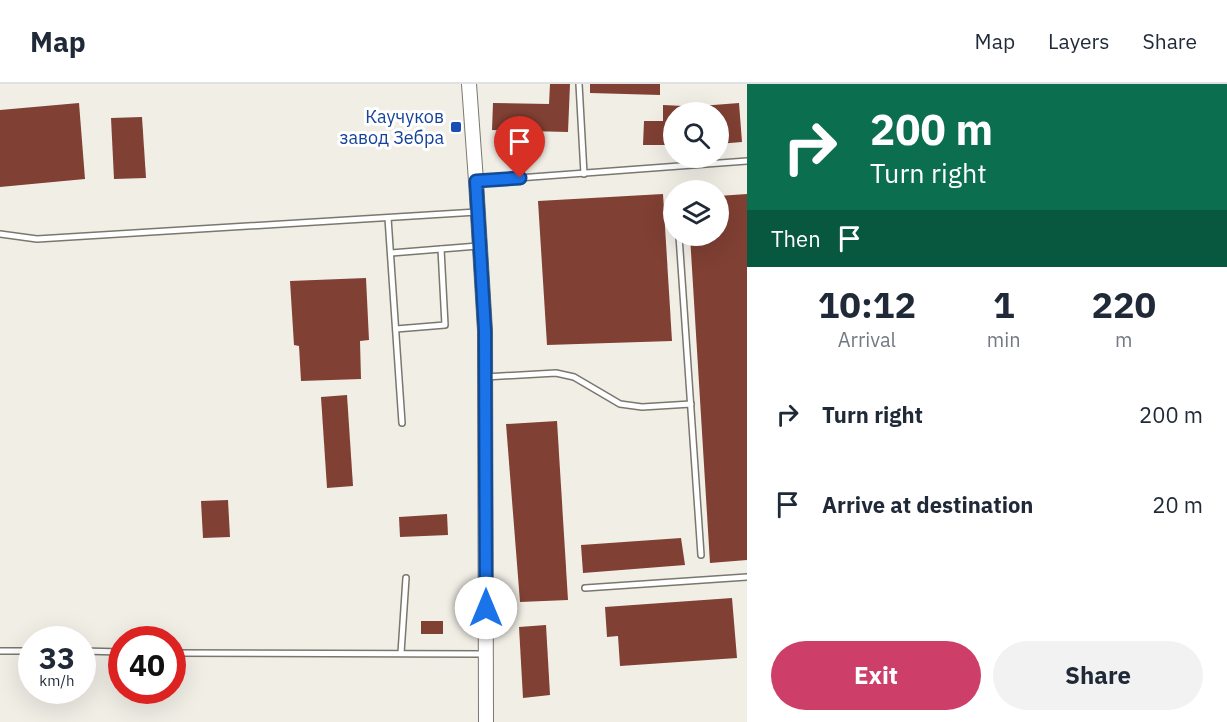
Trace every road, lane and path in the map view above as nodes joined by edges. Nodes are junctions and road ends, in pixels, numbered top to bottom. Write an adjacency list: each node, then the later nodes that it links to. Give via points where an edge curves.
1 (469, 84): 5 (street)
2 (579, 84): 4 (lane)
3 (747, 161): 4 (lane)
4 (584, 174): 5 (lane)
5 (476, 181): 6 (street)
6 (478, 212): 7 (lane); 9 (street)
7 (388, 218): 8 (lane, via 37,239); 12 (lane)
8 (0, 234)
9 (480, 246): 11 (lane); 14 (street)
10 (681, 246): 15 (lane)
11 (441, 249): 12 (lane); 13 (lane, via 445,325)
12 (391, 253): 13 (lane)
13 (396, 329): 16 (lane)
14 (485, 377): 15 (lane, via 556,374 574,377 620,404 642,408); 25 (street)
15 (691, 404): 17 (lane)
16 (402, 423)
17 (701, 555)
18 (747, 577): 20 (lane)
19 (406, 578): 24 (lane)
20 (585, 588)
21 (0, 651): 22 (lane)
22 (18, 651)
23 (186, 653): 24 (lane)
24 (401, 653): 25 (lane)
25 (486, 654): 26 (street)
26 (486, 717)

